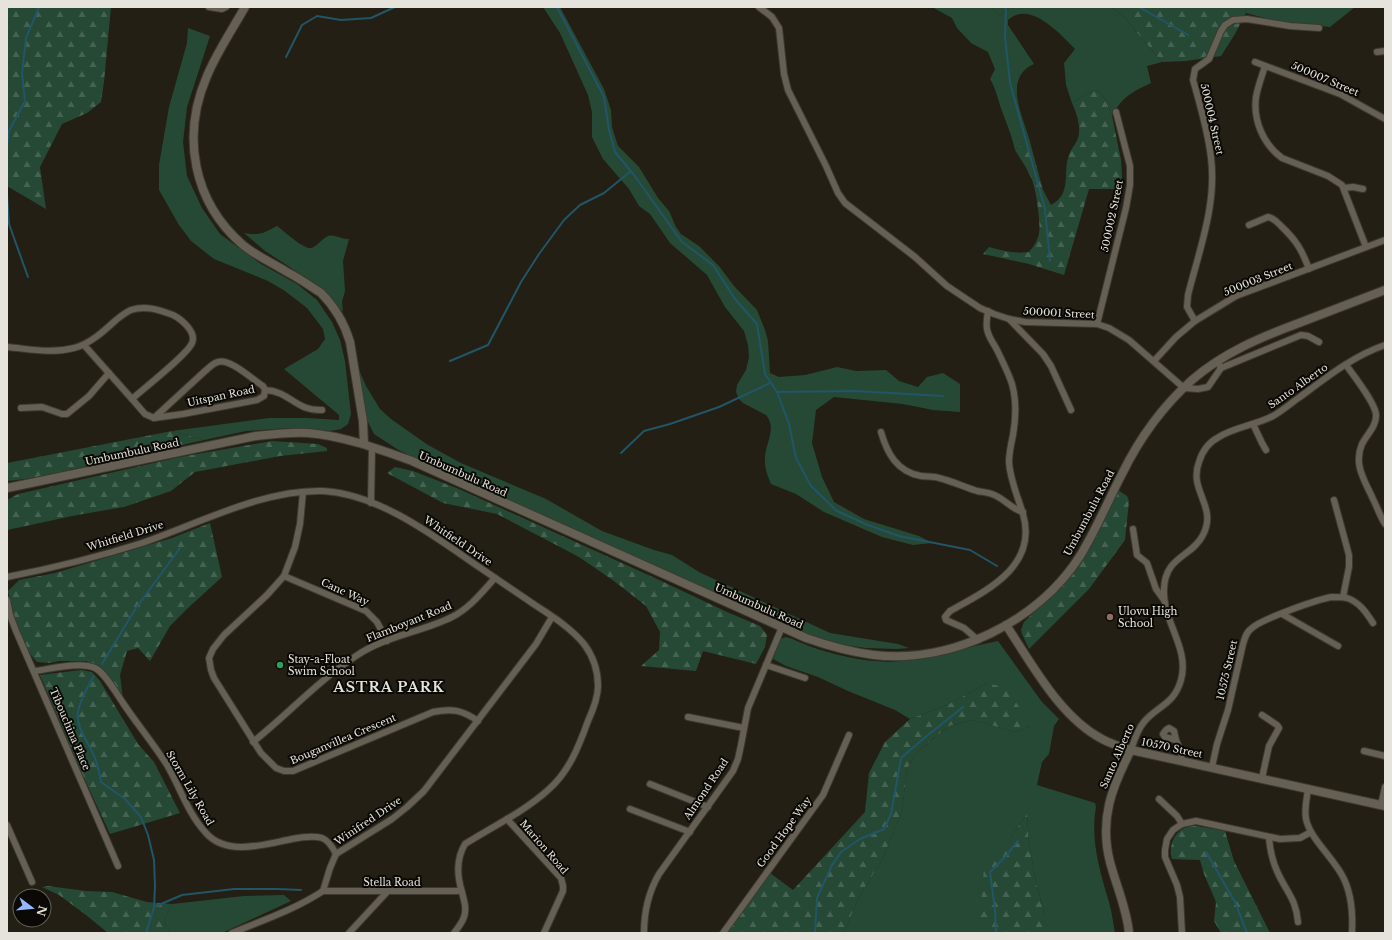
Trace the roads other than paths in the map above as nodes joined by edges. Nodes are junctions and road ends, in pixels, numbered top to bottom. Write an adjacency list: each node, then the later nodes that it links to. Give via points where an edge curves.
1 (209, 7): 2 (street)
2 (226, 7)
3 (245, 7): 40 (main road, via 207,77 197,106 193,142 198,177 211,207 244,246 321,293 340,316 350,342)
4 (759, 7): 19 (street, 500001 Street, via 772,17 779,28 784,80 840,196 857,213 938,278 964,298)
5 (1319, 28): 21 (street, 500004 Street, via 1247,19 1233,20 1221,31 1209,59 1195,69 1193,80 1210,147 1212,177 1208,215 1188,295 1187,307)
6 (1385, 51): 7 (street)
7 (1377, 52)
8 (1255, 62): 9 (street, 500007 Street)
9 (1265, 66): 11 (street, 500007 Street, via 1340,94); 12 (street, via 1256,105 1259,124 1267,143 1282,158 1328,176)
10 (1116, 112): 22 (street, 500002 Street, via 1131,175 1126,208)
11 (1385, 119)
12 (1344, 188): 13 (street); 16 (street)
13 (1363, 189)
14 (1249, 225): 17 (street, via 1268,217 1274,219 1298,244)
15 (1385, 240): 16 (street, 500003 Street)
16 (1366, 247): 17 (street, 500003 Street)
17 (1309, 269): 21 (street, 500003 Street, via 1236,296)
18 (1385, 290): 28 (main road, Umbumbulu Road, via 1248,343)
19 (988, 311): 20 (street, 500001 Street); 46 (street, via 987,329 1006,367 1016,401 1009,461)
20 (1009, 319): 22 (street, 500001 Street, via 1025,322); 36 (street, via 1043,354)
21 (1195, 321): 27 (street, 500003 Street)
22 (1097, 324): 27 (street, 500001 Street, via 1120,334)
23 (1319, 342): 28 (street, via 1301,335)
24 (84, 345): 26 (street, via 54,352); 30 (street); 33 (street, via 125,313 135,309 156,309 185,323 193,340 191,345 182,356)
25 (1385, 345): 29 (street, Santo Alberto, via 1358,356)
26 (7, 347)
27 (1154, 361): 31 (street, 500001 Street)
28 (1219, 365): 31 (main road, Umbumbulu Road); 31 (street, via 1208,387)
29 (1346, 365): 38 (street, Santo Alberto, via 1279,412); 47 (street, via 1376,412 1375,423 1359,454 1360,467 1362,477)
30 (109, 373): 33 (street); 34 (street, via 94,391 67,414 39,406)
31 (1184, 388): 58 (main road, Umbumbulu Road, via 1141,441 1122,472 1088,542 1068,573 1038,603)
32 (265, 390): 35 (street, via 277,391 308,409); 37 (street, Uitspan Road, via 264,396 258,400); 37 (street, Uitspan Road, via 234,366 218,362)
33 (132, 399): 37 (street, via 145,414)
34 (21, 408)
35 (322, 410)
36 (1071, 410)
37 (154, 418)
38 (1253, 424): 41 (street); 54 (street, Santo Alberto, via 1218,437 1202,454 1196,470 1197,484 1207,511 1207,523 1203,536 1176,560 1169,571 1164,588)
39 (881, 432): 46 (street, via 891,457 904,469 920,476 938,478 995,495)
40 (368, 446): 42 (main road, Umbumbulu Road, via 310,434 256,436); 45 (street); 59 (main road, Umbumbulu Road, via 412,461)
41 (1266, 450)
42 (7, 488)
43 (302, 492): 45 (street, Whitfield Drive, via 341,493); 49 (street, Bouganvillea Crescent, via 300,524); 50 (street, Whitfield Drive, via 252,503 135,545 53,568)
44 (1334, 500): 52 (street, via 1350,555)
45 (371, 503): 51 (street, Whitfield Drive, via 423,530)
46 (1022, 512): 60 (street, via 1025,541 1015,565 993,585 950,611 946,617 946,620 959,625)
47 (1385, 524)
48 (1133, 529): 54 (street, via 1137,555 1147,563 1156,589)
49 (284, 576): 61 (street, Cane Way, via 366,611 377,622); 72 (street, Bouganvillea Crescent, via 267,596 224,635 213,648 209,658 214,678)
50 (7, 577)
51 (495, 578): 56 (street, Whitfield Drive); 61 (street, Flamboyant Road, via 474,601 452,617)
52 (1343, 597): 55 (street, 10575 Street, via 1326,598); 57 (street, via 1360,606)
53 (7, 600): 64 (street, Tibouchina Place, via 16,631)
54 (1164, 601): 73 (street, Santo Alberto, via 1180,648 1183,663 1181,679 1166,705 1143,723)
55 (1282, 614): 62 (street); 77 (street, 10575 Street, via 1258,624 1250,629 1246,636)
56 (552, 617): 68 (street, Winifred Drive, via 536,644); 86 (street, Whitfield Drive, via 576,635 592,656 597,672 598,692 580,743 561,777 548,791)
57 (1374, 622)
58 (1006, 625): 60 (main road, Umbumbulu Road); 73 (main road, 10570 Street, via 1072,718 1102,739)
59 (782, 628): 60 (main road, Umbumbulu Road, via 843,650 875,655 916,655); 63 (street, Almond Road)
60 (978, 640)
61 (386, 641): 72 (street, Flamboyant Road, via 357,655 334,672)
62 (1338, 646)
63 (766, 666): 65 (street); 69 (street, Almond Road, via 751,699)
64 (35, 671): 92 (street, Storm Lily Road, via 81,665 98,670 164,760 196,819 210,838 241,847 318,837 325,839); 93 (street, Tibouchina Place)
65 (805, 678)
66 (1262, 715): 78 (street, via 1279,728 1269,746)
67 (688, 716): 69 (street)
68 (478, 720): 72 (street, Bouganvillea Crescent, via 453,710 433,712 293,771 276,768); 92 (street, Winifred Drive, via 424,791 392,819)
69 (744, 728): 84 (street, Almond Road, via 733,771)
70 (849, 736): 104 (street, Good Hope Way, via 823,795)
71 (1176, 740): 76 (street)
72 (253, 742)
73 (1130, 750): 76 (main road, 10570 Street); 105 (main road, Santo Alberto, via 1112,792 1106,823 1107,847 1127,917)
74 (1364, 751): 75 (street)
75 (1385, 756)
76 (1182, 761): 77 (main road, 10570 Street)
77 (1212, 767): 78 (main road, 10570 Street)
78 (1262, 778): 81 (main road, 10570 Street)
79 (650, 784): 84 (street)
80 (1385, 787): 83 (street)
81 (1308, 788): 83 (main road, 10570 Street); 90 (street, via 1305,815)
82 (1159, 799): 87 (street)
83 (1383, 805)
84 (708, 806): 89 (street, Almond Road)
85 (630, 809): 89 (street)
86 (507, 819): 96 (street, Whitfield Drive, via 465,844 460,852 458,865); 102 (street, Marion Road, via 561,878 562,896)
87 (1182, 824): 91 (street, via 1196,821); 106 (street, via 1172,830 1165,850 1180,897)
88 (7, 825): 94 (street)
89 (690, 832): 103 (street, Almond Road, via 652,886 646,905)
90 (1311, 832): 91 (street, via 1293,839); 107 (street, via 1344,878 1351,900)
91 (1268, 838): 98 (street, via 1274,862 1294,902)
92 (336, 854): 95 (street, Winifred Drive)
93 (118, 866)
94 (32, 882)
95 (323, 891): 97 (street, Stella Road); 99 (street, via 277,916)
96 (461, 891): 97 (street, Stella Road); 101 (street, Whitfield Drive, via 465,904 464,917)
97 (387, 892): 100 (street)
98 (1298, 922)
99 (232, 933)
100 (349, 933)
101 (454, 933)
102 (544, 933)
103 (644, 933)
104 (723, 933)
105 (1129, 933)
106 (1182, 933)
107 (1352, 933)

